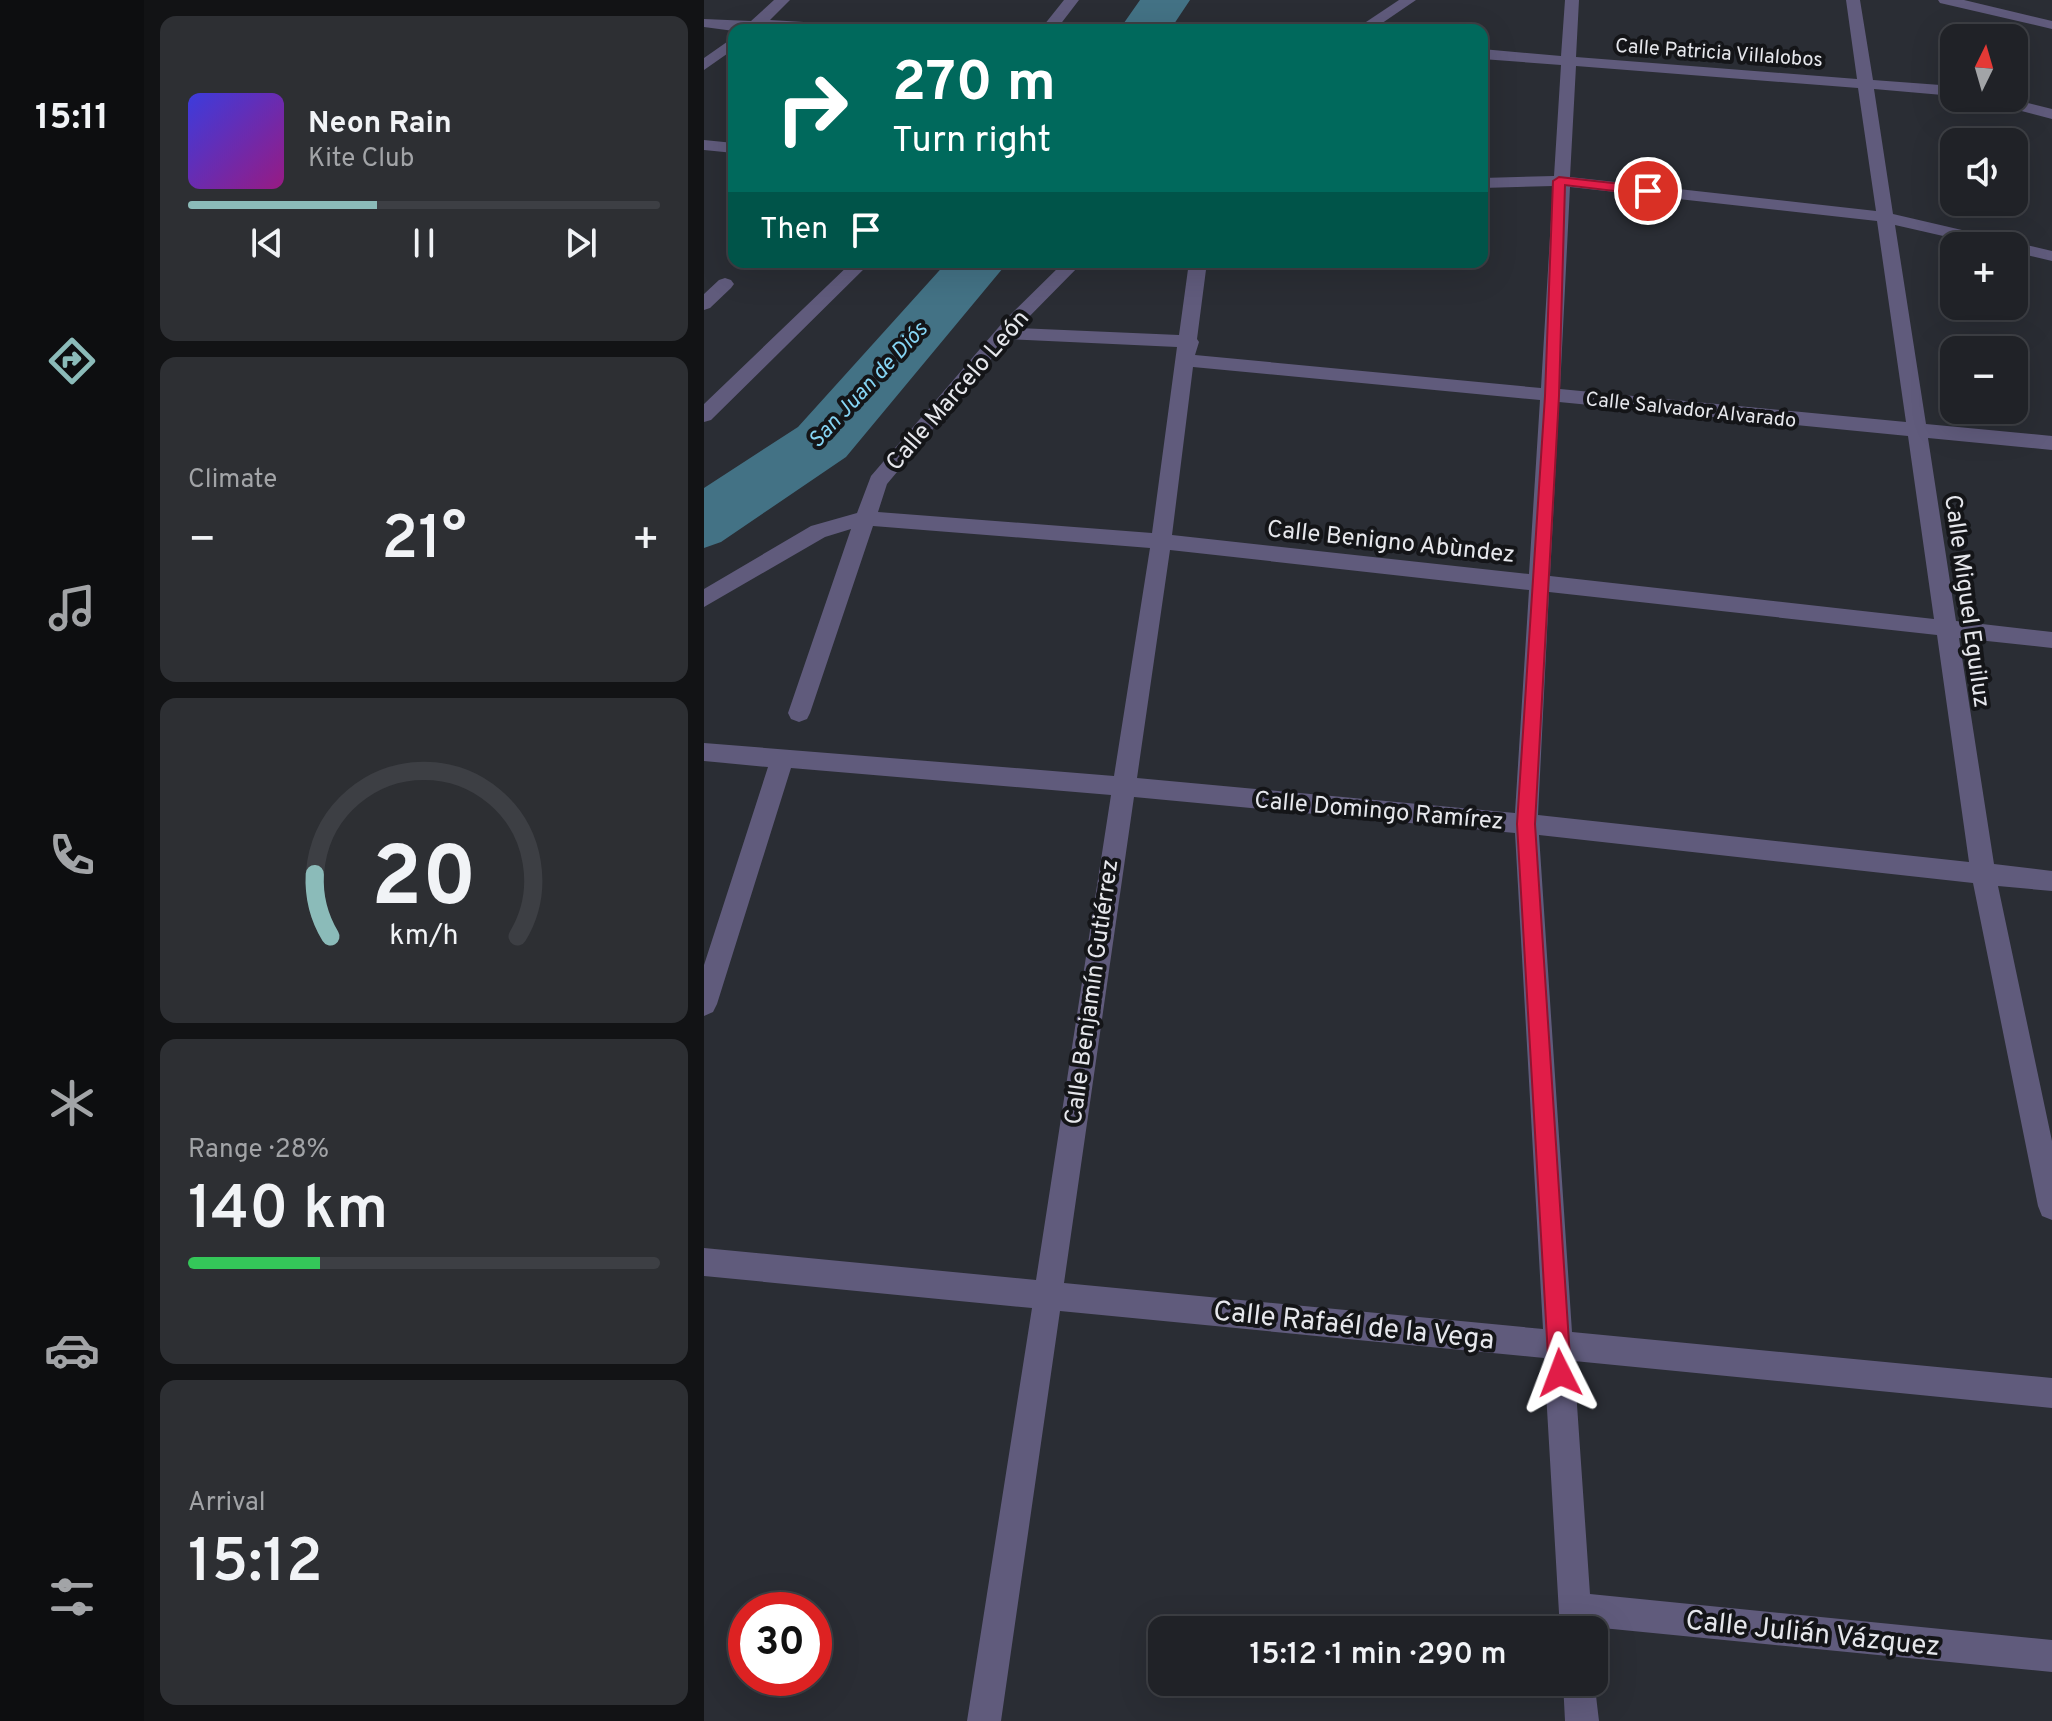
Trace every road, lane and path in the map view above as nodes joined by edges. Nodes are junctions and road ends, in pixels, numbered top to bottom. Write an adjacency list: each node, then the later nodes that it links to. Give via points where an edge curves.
1 (783, 0): 8 (street)
2 (1072, 0): 9 (street)
3 (1409, 0): 10 (street)
4 (1572, 0): 15 (street)
5 (1853, 0): 17 (street, Calle Miguel Eguiluz)
6 (1945, 0): 11 (street)
7 (704, 23): 12 (street)
8 (757, 24)
9 (1053, 24)
10 (1371, 24)
11 (2052, 25)
12 (728, 26)
13 (728, 47): 16 (street)
14 (1488, 55): 15 (street, Calle Patricia Villalobos)
15 (1568, 62): 17 (street, Calle Patricia Villalobos); 23 (street)
16 (704, 65)
17 (1866, 81): 18 (street, Calle Patricia Villalobos); 25 (street, Calle Miguel Eguiluz)
18 (1940, 89)
19 (2028, 108): 20 (street)
20 (2052, 114)
21 (704, 145): 22 (street)
22 (728, 147)
23 (1559, 181): 24 (street); 25 (street); 36 (street)
24 (1488, 183)
25 (1885, 217): 26 (street); 38 (street, Calle Miguel Eguiluz)
26 (1951, 232)
27 (2028, 250): 28 (street)
28 (2052, 256)
29 (856, 268): 37 (street)
30 (1068, 268): 34 (street, Calle Marcelo León)
31 (1197, 268): 35 (street, Calle Benjamín Gutiérrez)
32 (725, 284): 33 (street)
33 (704, 304)
34 (1004, 333): 35 (street, Calle Salvador Alvarado); 40 (street, Calle Marcelo León, via 878,481)
35 (1188, 351): 36 (street, Calle Salvador Alvarado); 41 (street, Calle Benjamín Gutiérrez)
36 (1552, 396): 38 (street, Calle Salvador Alvarado); 42 (street)
37 (704, 415)
38 (1917, 431): 39 (street, Calle Salvador Alvarado); 44 (street, Calle Miguel Eguiluz)
39 (2052, 443)
40 (866, 518): 41 (street, Calle Benigno Abùndez); 43 (street, via 818,531); 46 (street, Calle Marcelo León)
41 (1161, 541): 42 (street, Calle Benigno Abùndez); 49 (street, Calle Benjamín Gutiérrez)
42 (1540, 584): 44 (street, Calle Benigno Abùndez); 50 (street)
43 (704, 599)
44 (1945, 630): 45 (street, Calle Benigno Abùndez); 51 (street, Calle Miguel Eguiluz)
45 (2052, 640)
46 (799, 713)
47 (704, 752): 48 (street, Calle Domingo Ramírez)
48 (782, 759): 49 (street, Calle Domingo Ramírez); 53 (street)
49 (1122, 786): 50 (street, Calle Domingo Ramírez); 56 (street, Calle Benjamín Gutiérrez)
50 (1526, 824): 51 (street, Calle Domingo Ramírez); 57 (street)
51 (1983, 873): 52 (street, Calle Domingo Ramírez); 54 (street, Calle Miguel Eguiluz)
52 (2052, 881)
53 (704, 1004)
54 (2052, 1206)
55 (704, 1262): 56 (street, Calle Rafaél de la Vega)
56 (1047, 1293): 57 (street, Calle Rafaél de la Vega); 63 (street, Calle Benjamín Gutiérrez)
57 (1558, 1344): 58 (street, Calle Rafaél de la Vega); 59 (street)
58 (2052, 1393)
59 (1575, 1616)
60 (1608, 1622): 61 (street, Calle Julián Vázquez)
61 (2052, 1656)
62 (1580, 1696): 64 (street)
63 (984, 1721)
64 (1582, 1721)

